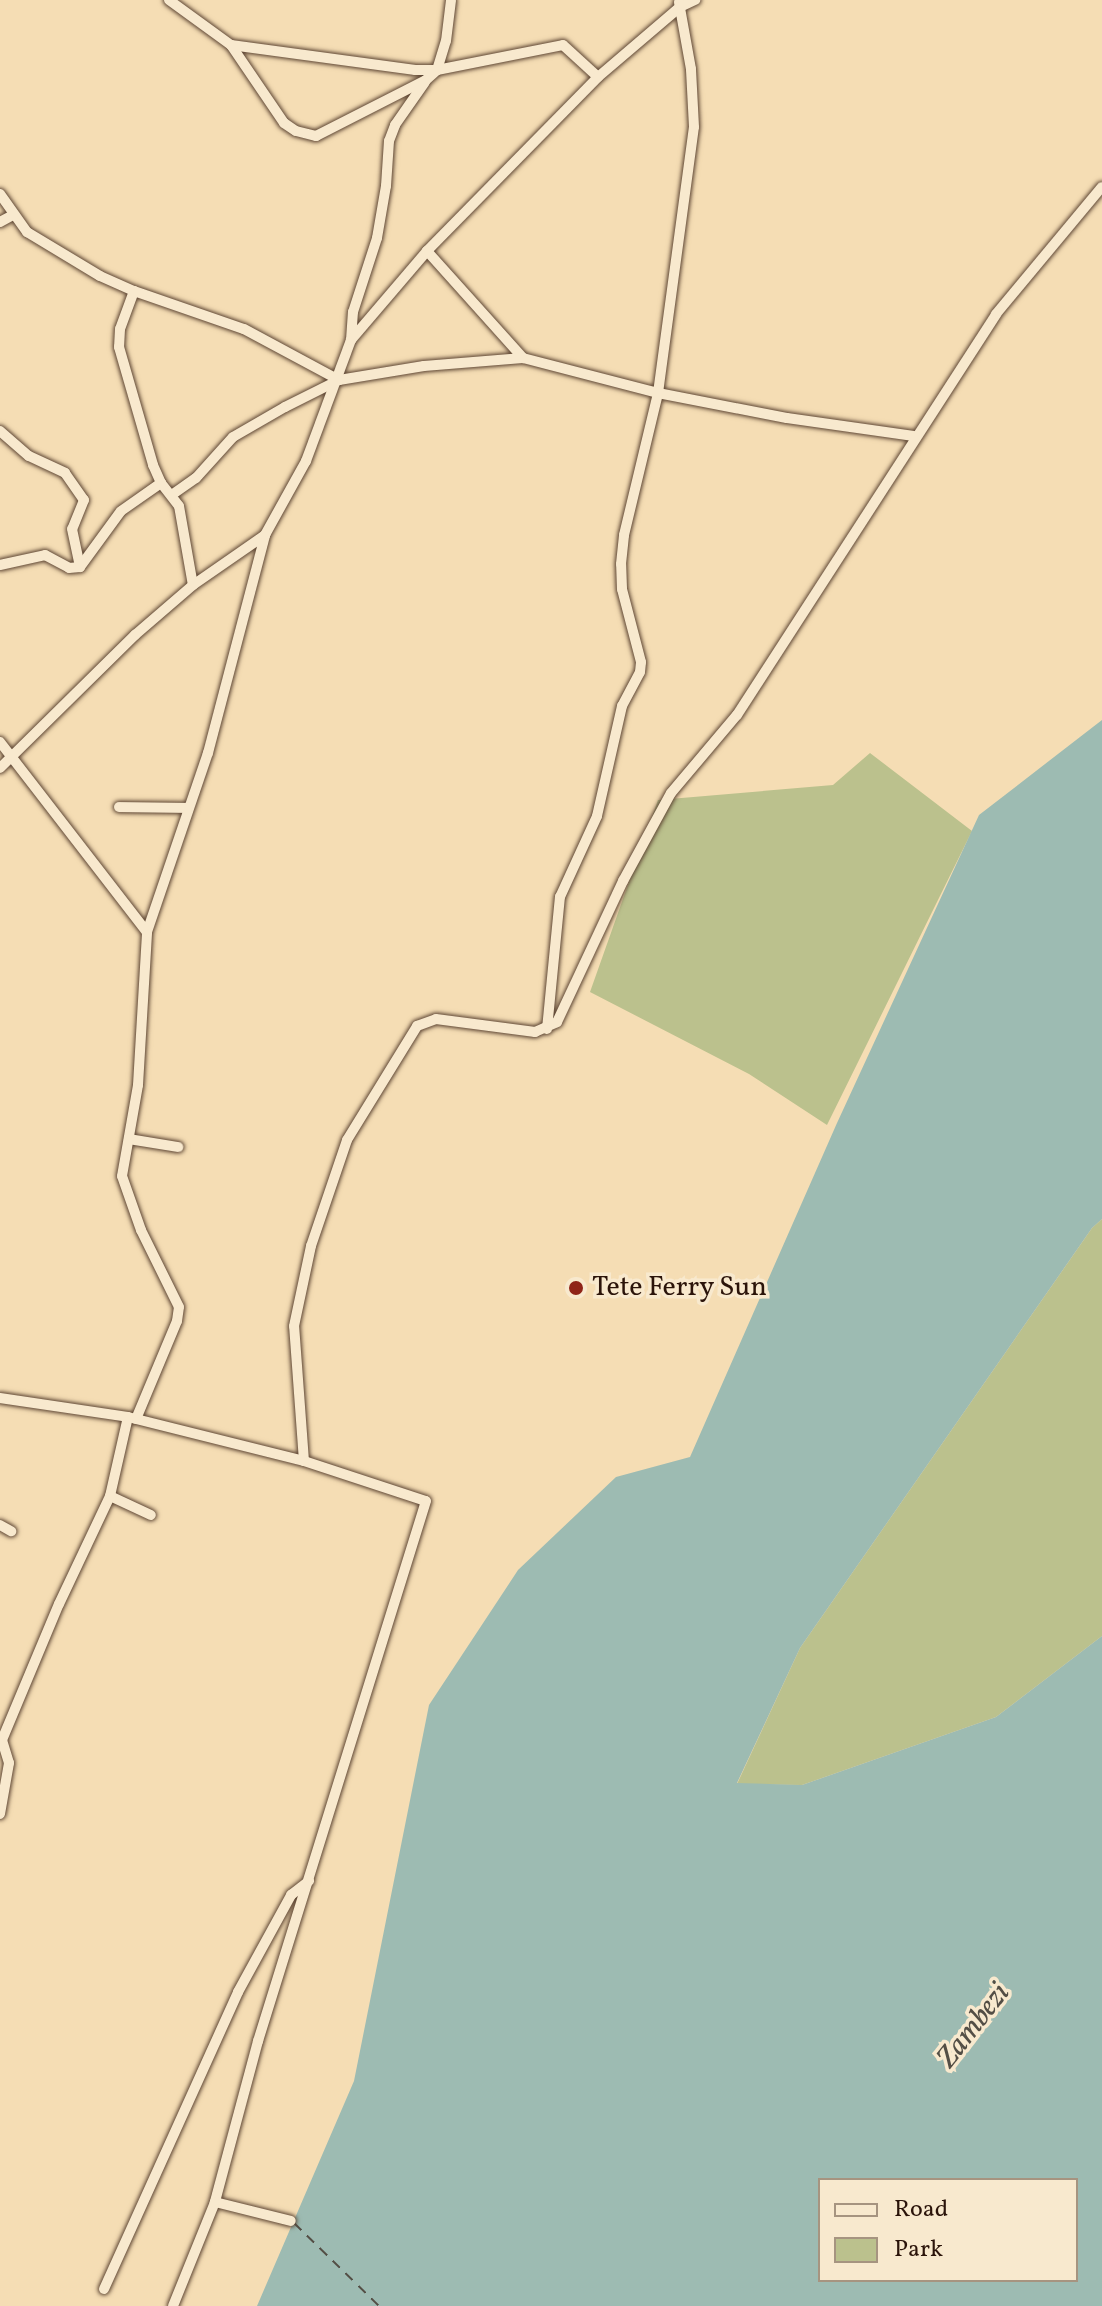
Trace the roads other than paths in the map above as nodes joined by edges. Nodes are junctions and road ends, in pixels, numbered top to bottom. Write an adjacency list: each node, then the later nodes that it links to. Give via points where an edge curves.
1 (169, 0): 5 (street)
2 (451, 0): 6 (street)
3 (695, 0): 4 (street)
4 (679, 3): 7 (street); 18 (street, via 694,127)
5 (231, 45): 6 (street, via 375,67); 8 (street, via 284,123 307,135 326,134)
6 (437, 70): 7 (street, via 563,45); 8 (street)
7 (598, 77): 13 (street)
8 (426, 80): 15 (street, via 389,141 377,238 353,312)
9 (1102, 187): 20 (street, via 996,314)
10 (0, 194): 11 (street)
11 (13, 215): 12 (street); 14 (street, via 45,245)
12 (0, 222)
13 (427, 251): 15 (street); 16 (street)
14 (134, 291): 17 (street, via 244,329); 21 (street, via 119,347)
15 (351, 340): 17 (street)
16 (523, 358): 17 (street); 18 (street)
17 (339, 380): 22 (street, via 233,437 196,478); 23 (street, via 306,461)
18 (658, 393): 20 (street); 33 (street, via 621,564 640,672 622,706 597,816 560,897)
19 (0, 431): 25 (street, via 29,456 65,473 84,500 72,529)
20 (914, 436): 33 (street, via 737,715 671,793 591,946 564,1012)
21 (161, 483): 22 (street); 25 (street, via 121,511)
22 (173, 494): 26 (street)
23 (265, 535): 26 (street); 31 (street, via 208,753)
24 (0, 565): 25 (street, via 45,555 69,568)
25 (80, 567)
26 (193, 585): 28 (street)
27 (0, 742): 28 (street)
28 (12, 756): 29 (street); 32 (street)
29 (0, 768)
30 (119, 807): 31 (street)
31 (188, 808): 32 (street)
32 (147, 932): 34 (street, via 138,1085)
33 (547, 1029): 38 (street, via 426,1020 417,1026 347,1140 295,1309)
34 (129, 1139): 35 (street); 37 (street, via 122,1166 124,1185 179,1307)
35 (178, 1147)
36 (0, 1398): 37 (street)
37 (132, 1418): 38 (street); 39 (street)
38 (304, 1461): 44 (street, via 426,1501)
39 (110, 1496): 40 (street); 43 (street, via 2,1740 9,1763)
40 (151, 1515)
41 (0, 1525): 42 (street)
42 (11, 1531)
43 (0, 1814)
44 (309, 1881): 45 (street); 47 (street, via 291,1895 238,1992)
45 (215, 2202): 46 (street); 48 (street)
46 (291, 2221)
47 (104, 2289)
48 (173, 2306)

